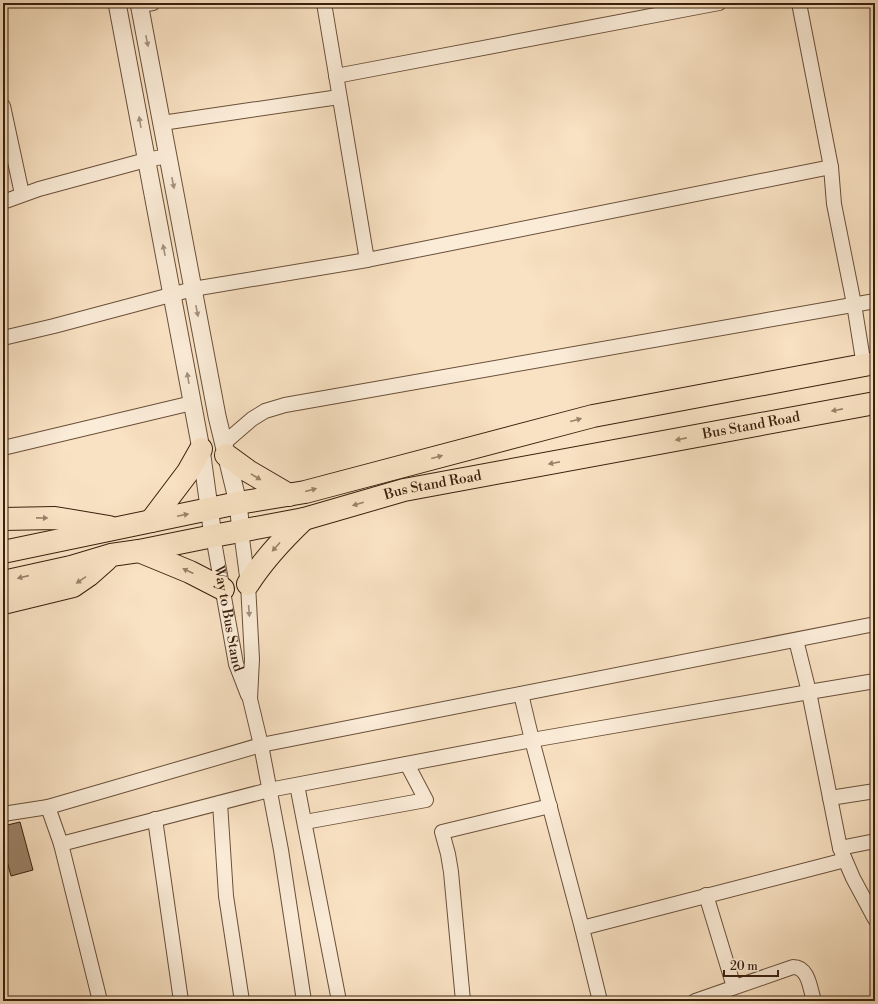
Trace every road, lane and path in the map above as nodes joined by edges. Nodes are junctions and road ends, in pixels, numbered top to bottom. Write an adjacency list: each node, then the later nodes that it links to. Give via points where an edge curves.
1 (117, 3): 11 (street, one-way to 1)
2 (324, 3): 6 (street)
3 (719, 3): 6 (street)
4 (799, 3): 12 (street)
5 (144, 4): 9 (street, one-way to 9)
6 (336, 76): 7 (street)
7 (339, 97): 9 (street); 15 (street)
8 (3, 106): 13 (street)
9 (162, 123): 10 (street)
10 (168, 156): 11 (street); 16 (street, one-way to 16)
11 (146, 160): 13 (street); 17 (street, one-way to 11)
12 (831, 167): 15 (street); 19 (street, via 834,204)
13 (22, 194): 14 (street)
14 (3, 202)
15 (367, 260): 16 (street)
16 (193, 289): 17 (street); 26 (street, one-way to 26)
17 (173, 295): 20 (street); 22 (street, one-way to 17)
18 (875, 301): 19 (street)
19 (854, 304): 21 (street); 26 (street, via 285,405 265,411 252,419)
20 (3, 338)
21 (869, 364): 27 (main road, Bus Stand Road, one-way to 21, via 593,416)
22 (192, 403): 24 (street); 25 (street)
23 (875, 403): 30 (main road, Bus Stand Road, one-way to 30, via 404,490)
24 (3, 448)
25 (201, 448): 29 (street); 32 (main road, via 188,472)
26 (225, 450): 27 (main road, one-way to 27, via 248,471); 28 (street)
27 (289, 495): 28 (main road, Bus Stand Road)
28 (238, 503): 29 (main road, Bus Stand Road); 34 (street)
29 (209, 509): 32 (main road, Bus Stand Road, one-way to 29); 35 (street)
30 (304, 519): 34 (main road, Bus Stand Road); 40 (main road, one-way to 40, via 277,545)
31 (3, 520): 33 (main road, Bus Stand Road, one-way to 33, via 55,518)
32 (151, 521): 33 (main road, Bus Stand Road)
33 (118, 528): 37 (main road)
34 (241, 531): 35 (main road, Bus Stand Road); 40 (street)
35 (214, 536): 36 (main road, Bus Stand Road); 41 (street, Way to Bus Stand)
36 (139, 551): 38 (main road, Bus Stand Road); 41 (main road, one-way to 36)
37 (3, 552)
38 (111, 555): 39 (main road, Bus Stand Road, one-way to 39); 42 (main road, one-way to 42, via 73,586)
39 (3, 582)
40 (248, 584): 48 (street, one-way to 48, via 252,659)
41 (223, 589): 48 (street, Way to Bus Stand, via 236,664)
42 (3, 604)
43 (875, 624): 44 (street)
44 (796, 640): 46 (street); 47 (street)
45 (875, 681): 46 (street)
46 (809, 692): 49 (street); 55 (street)
47 (521, 694): 49 (street); 50 (street)
48 (250, 699): 50 (street)
49 (532, 740): 51 (street); 57 (street)
50 (261, 746): 53 (street); 58 (street)
51 (407, 764): 52 (street); 61 (street, via 426,800)
52 (298, 785): 53 (street); 61 (street)
53 (269, 790): 56 (street); 72 (street, via 281,850)
54 (875, 791): 55 (street)
55 (830, 798): 64 (street)
56 (220, 802): 60 (street); 71 (street, via 226,896)
57 (550, 806): 67 (street); 74 (street, via 442,832 451,872)
58 (48, 807): 59 (street); 63 (street)
59 (3, 814)
60 (155, 819): 63 (street); 70 (street)
61 (304, 822): 73 (street)
62 (875, 841): 64 (street)
63 (61, 844): 69 (street)
64 (842, 854): 65 (street); 66 (street)
65 (706, 895): 67 (street); 68 (street)
66 (875, 918)
67 (582, 928): 75 (street)
68 (734, 988): 76 (street); 77 (street, via 798,967 807,978)
69 (100, 1001)
70 (181, 1001)
71 (242, 1001)
72 (304, 1001)
73 (339, 1001)
74 (463, 1001)
75 (600, 1001)
76 (696, 1001)
77 (814, 1001)

